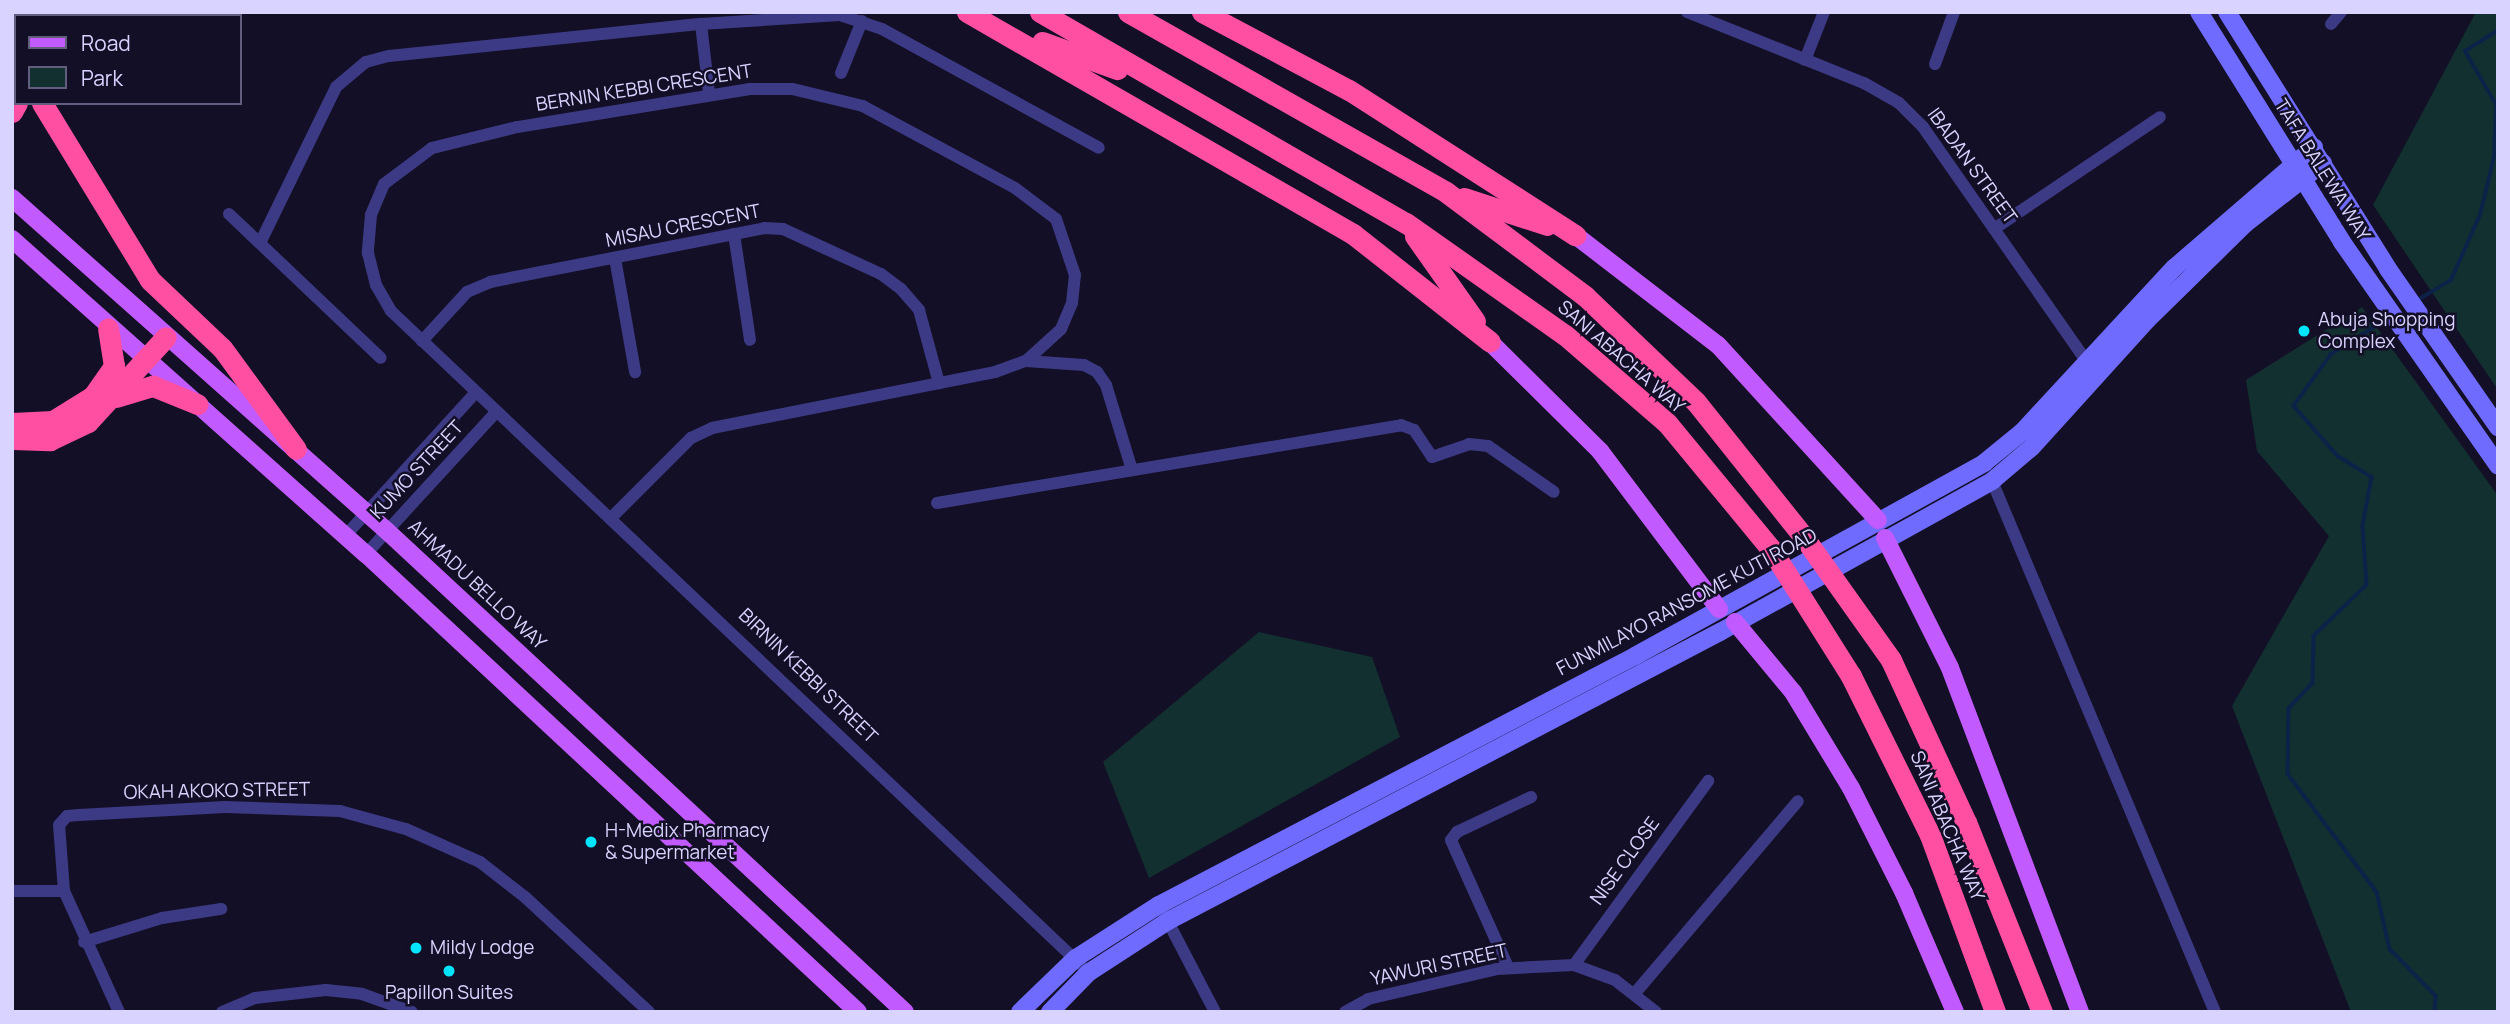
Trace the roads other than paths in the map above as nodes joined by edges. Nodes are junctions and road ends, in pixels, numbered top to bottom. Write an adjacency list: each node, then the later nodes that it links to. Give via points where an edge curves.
1 (967, 12): 13 (highway)
2 (1040, 12): 18 (highway, SANI ABACHA WAY)
3 (1202, 12): 33 (highway, via 1349,90)
4 (1824, 12): 15 (street)
5 (1954, 12): 16 (street)
6 (2199, 12): 24 (street, TAFA BALEWA WAY)
7 (2227, 12): 22 (street, TAFA BALEWA WAY)
8 (2341, 12): 14 (street)
9 (1693, 13): 15 (street, IBADAN STREET)
10 (1134, 14): 27 (highway, SANI ABACHA WAY)
11 (862, 21): 12 (street, via 839,15); 17 (street); 23 (street)
12 (701, 24): 19 (street); 35 (street, via 366,62 336,88)
13 (990, 24): 18 (highway); 41 (highway, via 1353,234)
14 (2331, 24)
15 (1805, 60): 31 (street, IBADAN STREET, via 1899,103 1923,127)
16 (1935, 64)
17 (841, 73)
18 (1163, 85): 30 (highway, SANI ABACHA WAY)
19 (709, 93): 40 (street, BERNIN KEBBI CRESCENT, via 463,138 408,162 384,184 370,215 368,253 376,285 391,311); 44 (street, BERNIN KEBBI CRESCENT, via 792,89 863,106 1038,202 1056,219 1075,275 1072,303 1061,329)
20 (43, 105): 55 (highway, via 150,280 222,348)
21 (2160, 117): 31 (street)
22 (2314, 147): 24 (street, FUNMILAYO RANSOME KUTI ROAD); 25 (street, TAFA BALEWA WAY)
23 (1099, 148)
24 (2294, 162): 26 (street, TAFA BALEWA WAY); 45 (street, FUNMILAYO RANSOME KUTI ROAD, via 2174,268)
25 (2323, 163): 26 (street, FUNMILAYO RANSOME KUTI ROAD); 53 (street, TAFA BALEWA WAY, via 2388,269)
26 (2304, 178): 45 (street, FUNMILAYO RANSOME KUTI ROAD, via 2245,225); 56 (street, TAFA BALEWA WAY, via 2412,347)
27 (1446, 192): 33 (highway); 97 (highway, SANI ABACHA WAY, via 1586,296 1686,392 1803,536 1891,660 1924,726)
28 (15, 201): 38 (main road, AHMADU BELLO WAY)
29 (229, 214): 35 (street)
30 (1406, 223): 41 (highway); 96 (highway, SANI ABACHA WAY, via 1566,335 1667,423 1771,549 1888,743 1930,835)
31 (1994, 229): 45 (street, IBADAN STREET)
32 (734, 234): 36 (street, MISAU CRESCENT); 39 (street); 47 (street, MISAU CRESCENT, via 783,229 881,274 919,310)
33 (1576, 235): 63 (main road, via 1718,345)
34 (12, 239): 37 (main road)
35 (261, 241): 42 (street)
36 (615, 258): 40 (street, MISAU CRESCENT, via 490,282 467,292); 46 (street)
37 (108, 328): 43 (main road); 52 (highway, via 114,366 93,396 53,421)
38 (166, 337): 43 (highway); 55 (main road, AHMADU BELLO WAY)
39 (750, 340)
40 (422, 341): 48 (street, BERNIN KEBBI CRESCENT)
41 (1490, 342): 68 (main road, via 1600,451)
42 (381, 358)
43 (146, 361): 49 (highway); 50 (main road)
44 (1026, 361): 47 (street, BERNIN KEBBI CRESCENT); 57 (street, via 1084,365 1097,372 1106,385)
45 (2091, 368): 58 (street, FUNMILAYO RANSOME KUTI ROAD, via 2032,447); 63 (street, FUNMILAYO RANSOME KUTI ROAD, via 1984,463)
46 (635, 372)
47 (939, 383): 62 (street, BERNIN KEBBI CRESCENT, via 712,428 691,438)
48 (475, 393): 51 (street, BERNIN KEBBI CRESCENT); 61 (street)
49 (108, 402): 50 (highway, via 153,386); 54 (highway, via 68,434 32,442)
50 (197, 404): 65 (main road)
51 (495, 413): 62 (street, BIRNIN KEBBI STREET); 64 (street, KUMO STREET)
52 (12, 423)
53 (2498, 427)
54 (12, 439)
55 (296, 449): 61 (main road, AHMADU BELLO WAY)
56 (2498, 466)
57 (1132, 470): 59 (street, via 1401,425 1414,430 1432,457 1469,444 1488,446); 60 (street)
58 (1992, 481): 66 (street, FUNMILAYO RANSOME KUTI ROAD); 99 (street)
59 (1554, 492)
60 (937, 503)
61 (366, 511): 64 (main road, AHMADU BELLO WAY); 65 (street)
62 (612, 517): 79 (street, BIRNIN KEBBI STREET)
63 (1878, 520): 68 (street, FUNMILAYO RANSOME KUTI ROAD)
64 (387, 531): 67 (street, KUMO STREET); 89 (main road, AHMADU BELLO WAY)
65 (346, 535): 67 (main road)
66 (1885, 538): 69 (street, FUNMILAYO RANSOME KUTI ROAD); 98 (main road, via 1950,668)
67 (366, 554): 88 (main road)
68 (1719, 609): 75 (street, FUNMILAYO RANSOME KUTI ROAD)
69 (1735, 622): 77 (street, FUNMILAYO RANSOME KUTI ROAD); 95 (main road, via 1793,692 1851,788 1904,893)
70 (1708, 780): 80 (street, NISE CLOSE)
71 (1531, 797): 81 (street, via 1457,832 1451,840)
72 (1798, 802): 83 (street)
73 (12, 891): 74 (street)
74 (64, 891): 78 (street); 87 (street, OKAH AKOKO STREET, via 59,825 67,816 225,807 326,808 406,829 480,862 525,897)
75 (1159, 905): 77 (street); 79 (street, FUNMILAYO RANSOME KUTI ROAD)
76 (221, 909): 78 (street, via 162,918)
77 (1168, 922): 82 (street, FUNMILAYO RANSOME KUTI ROAD); 92 (street)
78 (84, 942): 84 (street)
79 (1076, 958): 82 (street, BIRNIN KEBBI STREET); 90 (street, FUNMILAYO RANSOME KUTI ROAD)
80 (1574, 965): 81 (street, YAWURI STREET); 83 (street, YAWURI STREET)
81 (1508, 967): 93 (street, YAWURI STREET, via 1368,999)
82 (1088, 973): 91 (street, FUNMILAYO RANSOME KUTI ROAD)
83 (1636, 992): 94 (street, YAWURI STREET)
84 (119, 1012)
85 (222, 1012): 86 (street, via 255,998 326,990 362,994)
86 (412, 1012)
87 (649, 1012)
88 (858, 1012)
89 (905, 1012)
90 (1020, 1012)
91 (1050, 1012)
92 (1215, 1012)
93 (1345, 1012)
94 (1656, 1012)
95 (1955, 1012)
96 (1995, 1012)
97 (2042, 1012)
98 (2080, 1012)
99 (2214, 1012)

